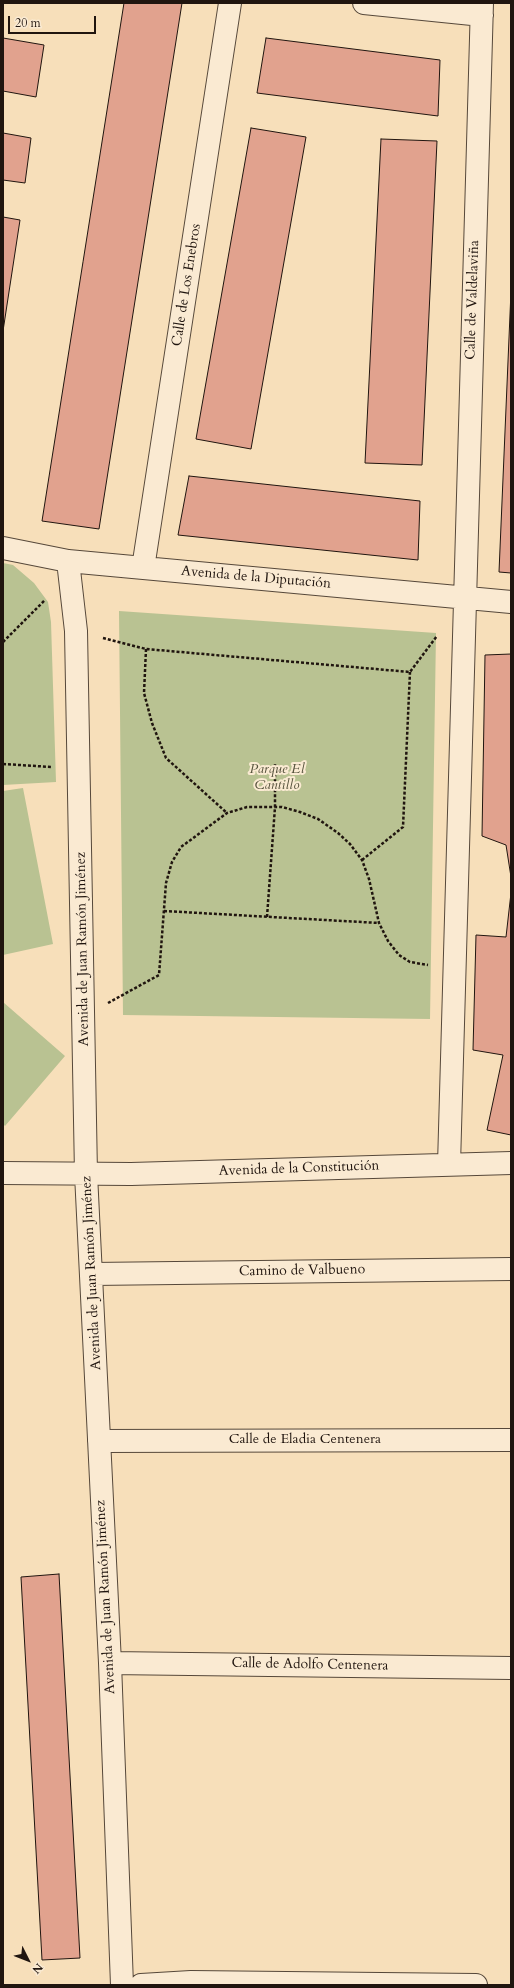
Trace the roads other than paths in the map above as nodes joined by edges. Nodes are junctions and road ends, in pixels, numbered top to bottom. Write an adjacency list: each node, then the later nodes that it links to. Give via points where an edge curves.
1 (230, 3): 5 (street, Calle de Los Enebros)
2 (364, 3): 3 (street)
3 (482, 9): 7 (street, Calle de Valdelaviña)
4 (3, 548): 6 (street, Avenida de la Diputación)
5 (143, 568): 6 (street, Avenida de la Diputación); 7 (street, Avenida de la Diputación)
6 (69, 569): 12 (street, Avenida de Juan Ramón Jiménez, via 76,631)
7 (464, 598): 8 (street, Avenida de la Diputación); 10 (street, Calle de Valdelaviña)
8 (511, 602)
9 (511, 1163): 10 (street, Avenida de la Constitución)
10 (449, 1164): 12 (street, Avenida de la Constitución)
11 (3, 1173): 12 (street, Avenida de la Constitución)
12 (86, 1174): 14 (street, Avenida de Juan Ramón Jiménez)
13 (511, 1269): 14 (street, Camino de Valbueno)
14 (92, 1274): 16 (street, Avenida de Juan Ramón Jiménez)
15 (511, 1440): 16 (street, Calle de Eladia Centenera)
16 (100, 1441): 17 (street, Avenida de Juan Ramón Jiménez)
17 (110, 1663): 18 (street, Calle de Adolfo Centenera); 19 (street, Avenida de Juan Ramón Jiménez)
18 (511, 1668)
19 (122, 1985)
20 (141, 1985): 21 (street, via 191,1982)
21 (476, 1985)

